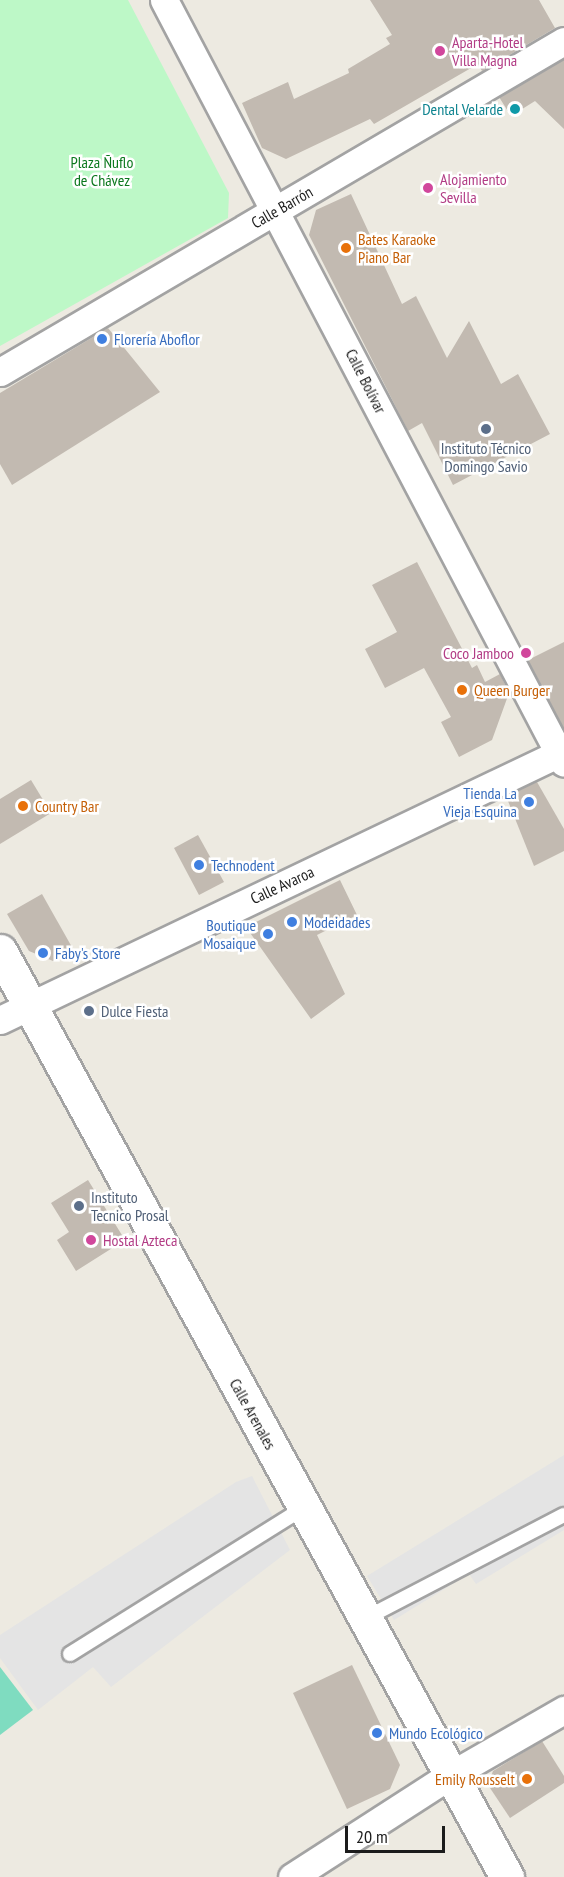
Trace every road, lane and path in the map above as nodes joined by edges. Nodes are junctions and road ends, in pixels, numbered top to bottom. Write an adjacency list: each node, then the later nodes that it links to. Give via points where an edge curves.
1 (164, 0): 3 (street, Calle Bolívar)
2 (564, 41): 3 (street, Calle Barrón)
3 (277, 210): 4 (street, Calle Barrón); 5 (street, Calle Bolívar)
4 (0, 372)
5 (562, 756): 7 (street, Calle Avaroa)
6 (0, 951): 7 (street, Calle Arenales)
7 (29, 1004): 8 (street, Calle Avaroa); 9 (street, Calle Arenales)
8 (0, 1020)
9 (304, 1508): 11 (street, Calle Arenales); 12 (lane)
10 (564, 1515): 11 (lane)
11 (364, 1619): 14 (street, Calle Arenales)
12 (70, 1654)
13 (564, 1710): 14 (street)
14 (449, 1776): 15 (street); 16 (street, Calle Arenales)
15 (292, 1877)
16 (507, 1877)

